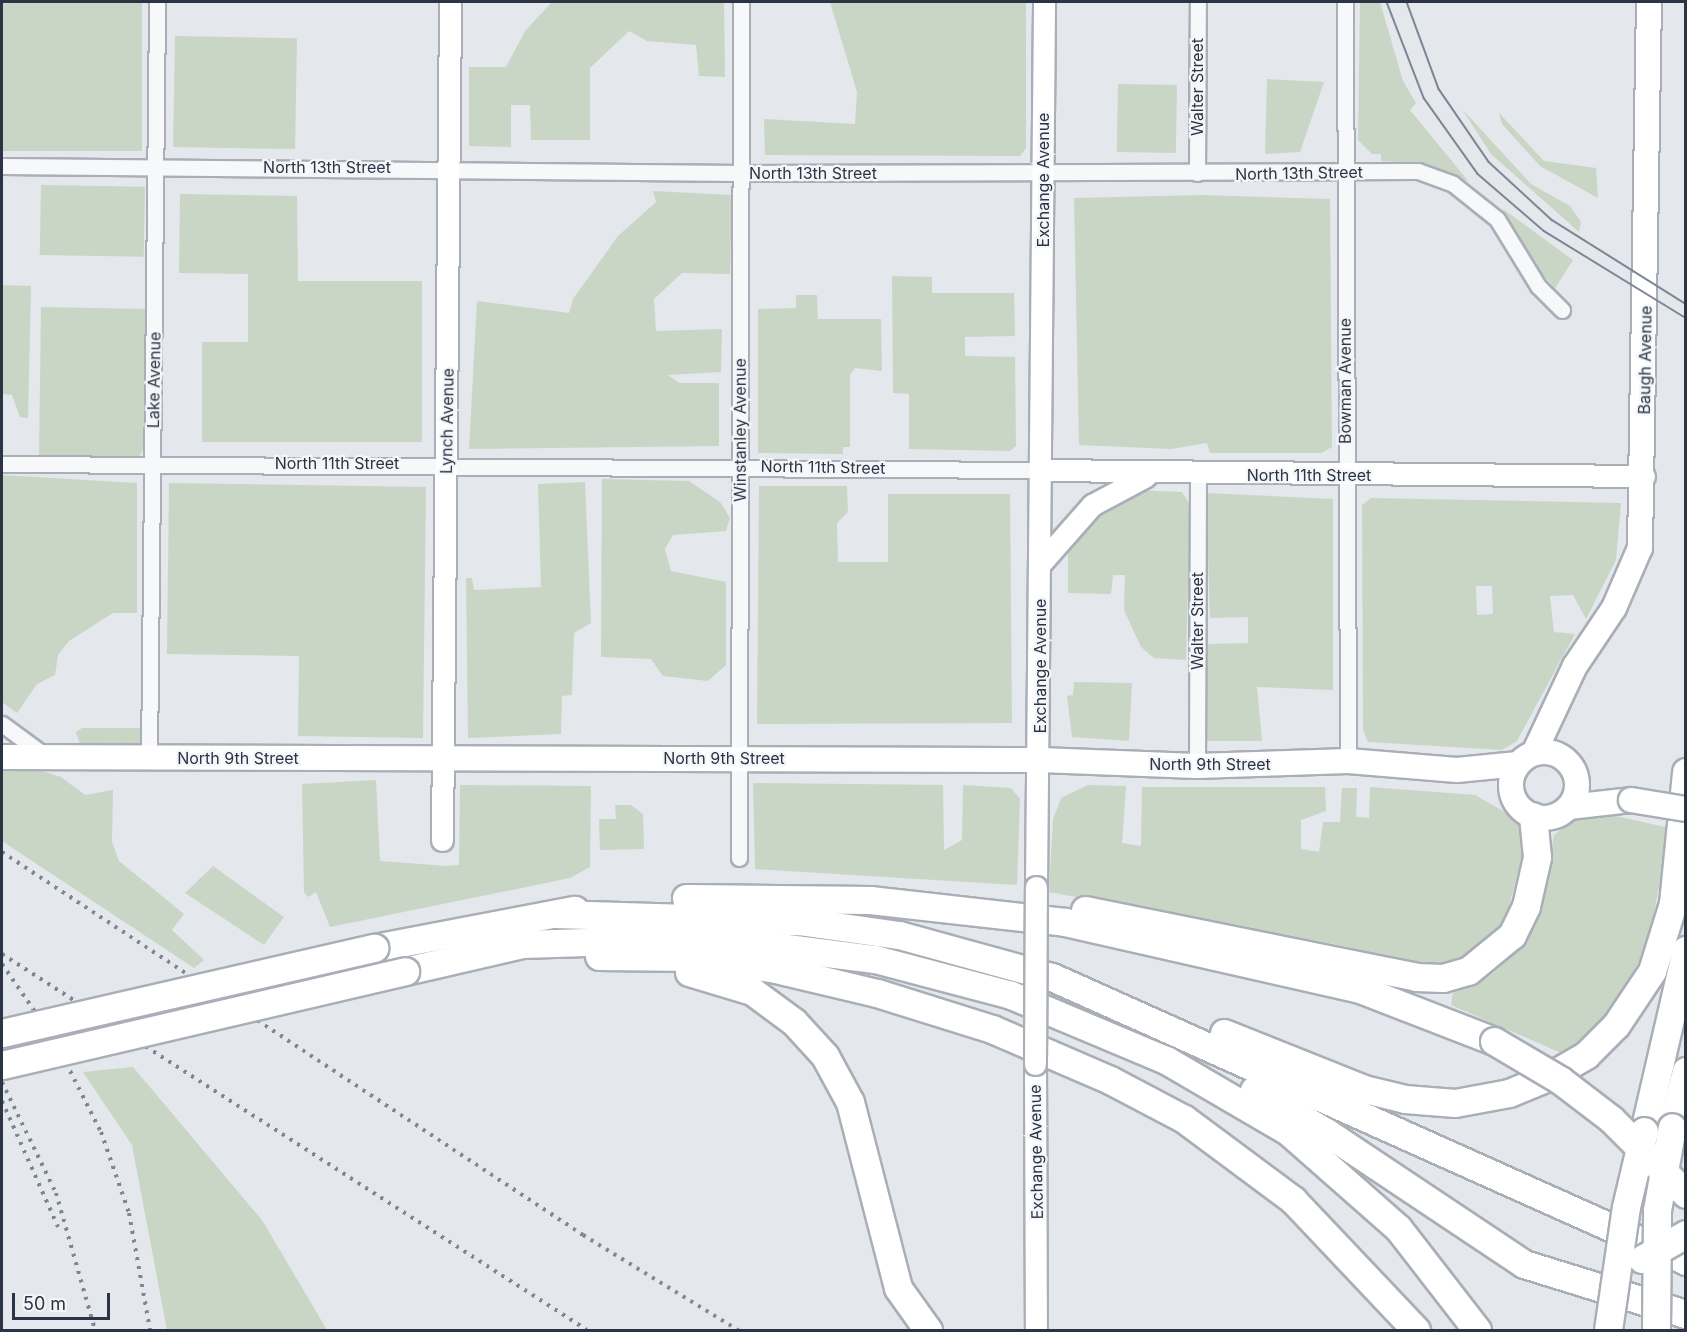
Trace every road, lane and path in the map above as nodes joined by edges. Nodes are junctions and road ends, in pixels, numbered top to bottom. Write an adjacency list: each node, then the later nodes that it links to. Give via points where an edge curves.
1 (157, 2): 9 (street, Lake Avenue)
2 (450, 2): 10 (street, Lynch Avenue)
3 (741, 2): 13 (street, Winstanley Avenue)
4 (1044, 2): 11 (street, Exchange Avenue)
5 (1198, 2): 14 (street, Walter Street)
6 (1345, 2): 12 (street, Bowman Avenue)
7 (1648, 2): 24 (main road, Baugh Avenue)
8 (2, 166): 9 (street, North 13th Street)
9 (157, 166): 10 (street, North 13th Street); 18 (street, Lake Avenue)
10 (449, 167): 13 (street, North 13th Street); 16 (street, Lynch Avenue)
11 (1044, 172): 13 (street, North 13th Street); 14 (street, North 13th Street); 20 (street, Exchange Avenue)
12 (1345, 172): 14 (street, North 13th Street); 15 (street, North 13th Street, via 1418,171 1453,184 1497,219 1538,286); 23 (street, Bowman Avenue)
13 (741, 173): 19 (street, Winstanley Avenue)
14 (1197, 173)
15 (1562, 310)
16 (446, 463): 18 (street, North 11th Street); 19 (street, North 11th Street); 30 (street, Lynch Avenue)
17 (2, 464): 18 (street, North 11th Street)
18 (153, 464): 33 (street, Lake Avenue)
19 (740, 466): 20 (street, North 11th Street); 31 (street, Winstanley Avenue)
20 (1040, 470): 21 (street, North 11th Street); 25 (street, Exchange Avenue)
21 (1151, 474): 22 (street, North 11th Street); 25 (street, via 1092,505)
22 (1198, 476): 23 (street, North 11th Street); 36 (street, Walter Street)
23 (1344, 476): 24 (street, North 11th Street); 35 (street, Bowman Avenue)
24 (1644, 476): 26 (main road, Baugh Avenue, via 1640,548 1631,573)
25 (1040, 564): 34 (street, Exchange Avenue)
26 (1560, 698): 32 (main road, Baugh Avenue); 37 (main road)
27 (2, 724): 29 (street)
28 (2, 757): 29 (main road, North 9th Street)
29 (47, 757): 33 (main road, North 9th Street)
30 (443, 757): 31 (main road, North 9th Street); 33 (main road, North 9th Street); 45 (street, Lynch Avenue)
31 (738, 758): 34 (main road, North 9th Street); 46 (street, Winstanley Avenue)
32 (1526, 758): 37 (main road); 38 (main road, North 9th Street); 40 (main road)
33 (149, 759)
34 (1040, 760): 36 (main road, North 9th Street); 63 (street, Exchange Avenue, bridge, via 1036,887)
35 (1348, 761): 36 (main road, North 9th Street); 38 (main road, North 9th Street)
36 (1197, 766)
37 (1570, 766): 41 (main road); 42 (main road, via 1576,794)
38 (1457, 770): 40 (main road, North 9th Street)
39 (1686, 772): 53 (highway, via 1673,903 1652,971 1616,1025 1586,1054 1509,1093 1455,1103 1405,1100 1364,1089 1175,1014)
40 (1512, 794): 44 (main road)
41 (1631, 800): 42 (main road); 43 (main road, bridge)
42 (1569, 807): 44 (main road, via 1552,817)
43 (1686, 809)
44 (1533, 816): 47 (highway, via 1537,856 1526,906 1512,935 1468,971 1443,978 1416,977 1148,919 993,896 862,887)
45 (442, 840)
46 (739, 858)
47 (816, 897): 48 (highway, via 626,901); 57 (highway, bridge, via 965,908 1065,922 1359,989 1494,1041 1560,1080 1611,1119)
48 (555, 914): 53 (highway, via 705,914 899,935 1052,977); 54 (highway, bridge, via 374,948)
49 (1686, 950): 66 (highway, bridge, via 1626,1206)
50 (613, 955): 51 (highway); 62 (highway, via 631,965 714,977 752,991 794,1022 825,1056 850,1102 898,1288); 64 (highway, via 694,957 776,969 877,993 992,1029 1110,1080 1184,1119 1293,1200)
51 (466, 960): 52 (highway, via 502,947 572,940 733,939 874,959); 55 (highway, bridge)
52 (1011, 995): 59 (highway, via 1092,1014 1245,1086 1326,1132); 65 (highway, via 1155,1054 1302,1142 1398,1228)
53 (1119, 1003): 60 (highway)
54 (2, 1033)
55 (2, 1065)
56 (1686, 1071): 67 (highway, bridge, via 1657,1210)
57 (1686, 1194)
58 (1686, 1234): 59 (highway, bridge, via 1668,1247 1609,1268 1551,1264)
59 (1500, 1249): 61 (highway, via 1553,1275)
60 (1686, 1262)
61 (1686, 1314)
62 (928, 1330)
63 (1036, 1330)
64 (1416, 1330)
65 (1477, 1330)
66 (1608, 1330)
67 (1656, 1330)

